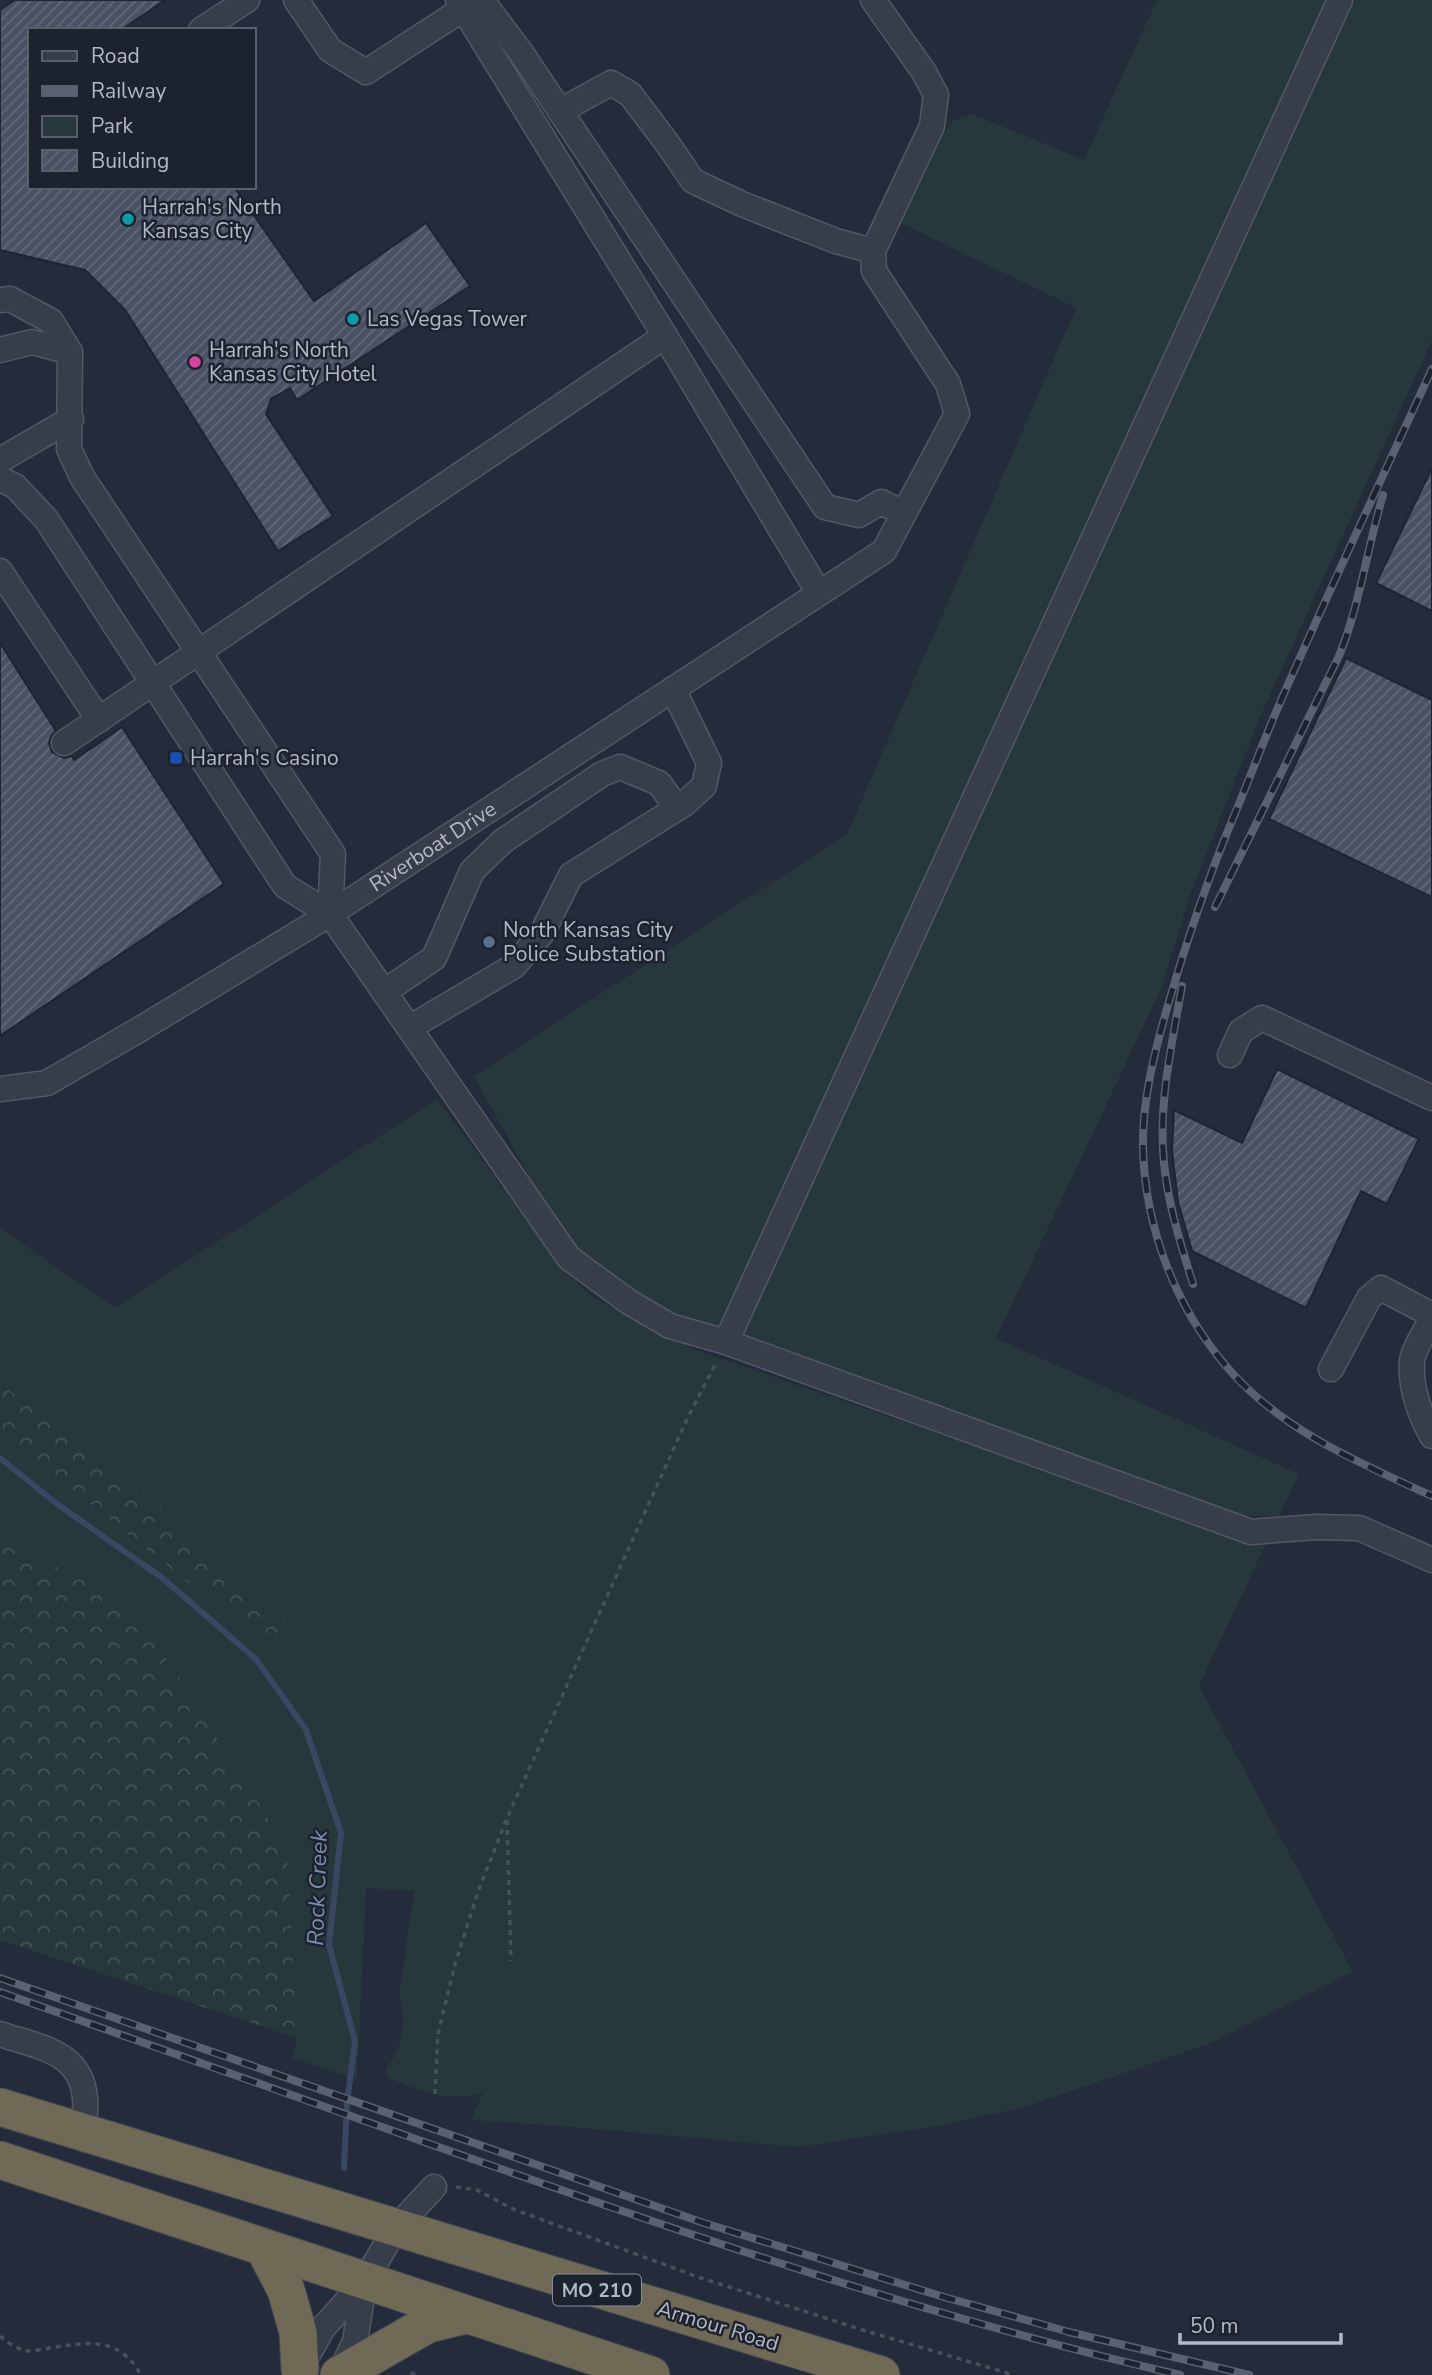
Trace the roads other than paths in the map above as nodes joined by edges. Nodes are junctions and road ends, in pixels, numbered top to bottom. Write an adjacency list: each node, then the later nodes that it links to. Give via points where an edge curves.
1 (247, 0): 6 (street)
2 (296, 0): 5 (street, via 330,50 366,72)
3 (873, 0): 8 (street, via 936,95 932,126)
4 (1340, 0): 32 (street)
5 (460, 5): 7 (street, via 486,6); 10 (street)
6 (204, 28)
7 (560, 111): 8 (street, via 611,83 630,94 693,181 836,241); 16 (street, via 825,507 859,515 881,502)
8 (873, 251): 16 (street, Riverboat Drive, via 874,271 948,384 957,414)
9 (0, 300): 12 (street, via 10,299 51,321)
10 (665, 336): 18 (street); 19 (street)
11 (0, 351): 12 (street, via 32,342)
12 (70, 352): 13 (street)
13 (71, 419): 14 (street); 19 (street, via 69,449 82,477)
14 (0, 460)
15 (0, 480): 20 (street, via 15,486 46,519)
16 (904, 513): 18 (street, Riverboat Drive, via 884,551)
17 (0, 571): 22 (street)
18 (819, 593): 21 (street, Riverboat Drive)
19 (198, 652): 20 (street); 25 (street, via 332,854)
20 (152, 683): 22 (street); 25 (street, via 285,886)
21 (673, 689): 24 (street, via 709,763 704,786); 25 (street, Riverboat Drive)
22 (99, 720): 23 (street)
23 (64, 743)
24 (677, 808): 26 (street, via 659,783 620,767 602,774 503,841 472,871 433,958); 27 (street, via 571,875 541,933 514,966)
25 (330, 914): 26 (street); 29 (street, Riverboat Drive, via 47,1083)
26 (384, 992): 27 (street)
27 (409, 1028): 32 (street, via 569,1258 670,1326)
28 (1230, 1055): 30 (street, via 1241,1031 1262,1018)
29 (0, 1088)
30 (1432, 1098)
31 (1432, 1316): 33 (street, via 1381,1288 1369,1298); 34 (street, via 1411,1361 1415,1391)
32 (726, 1342): 35 (street, via 1251,1532 1359,1528)
33 (1331, 1368)
34 (1432, 1436)
35 (1432, 1560)
36 (0, 2034): 38 (street, via 64,2056 79,2075 85,2098)
37 (0, 2107): 38 (highway, MO 210)
38 (84, 2132): 41 (highway, MO 210)
39 (0, 2161): 42 (highway)
40 (433, 2187): 41 (street)
41 (396, 2228): 43 (street); 48 (highway, Armour Road / MO 210)
42 (264, 2248): 43 (highway); 45 (highway, via 286,2290 298,2332)
43 (364, 2282): 44 (highway); 45 (street, via 323,2328); 46 (street, via 355,2342)
44 (466, 2315): 46 (highway, via 428,2324); 47 (highway)
45 (298, 2372)
46 (339, 2375)
47 (651, 2375)
48 (881, 2375)

